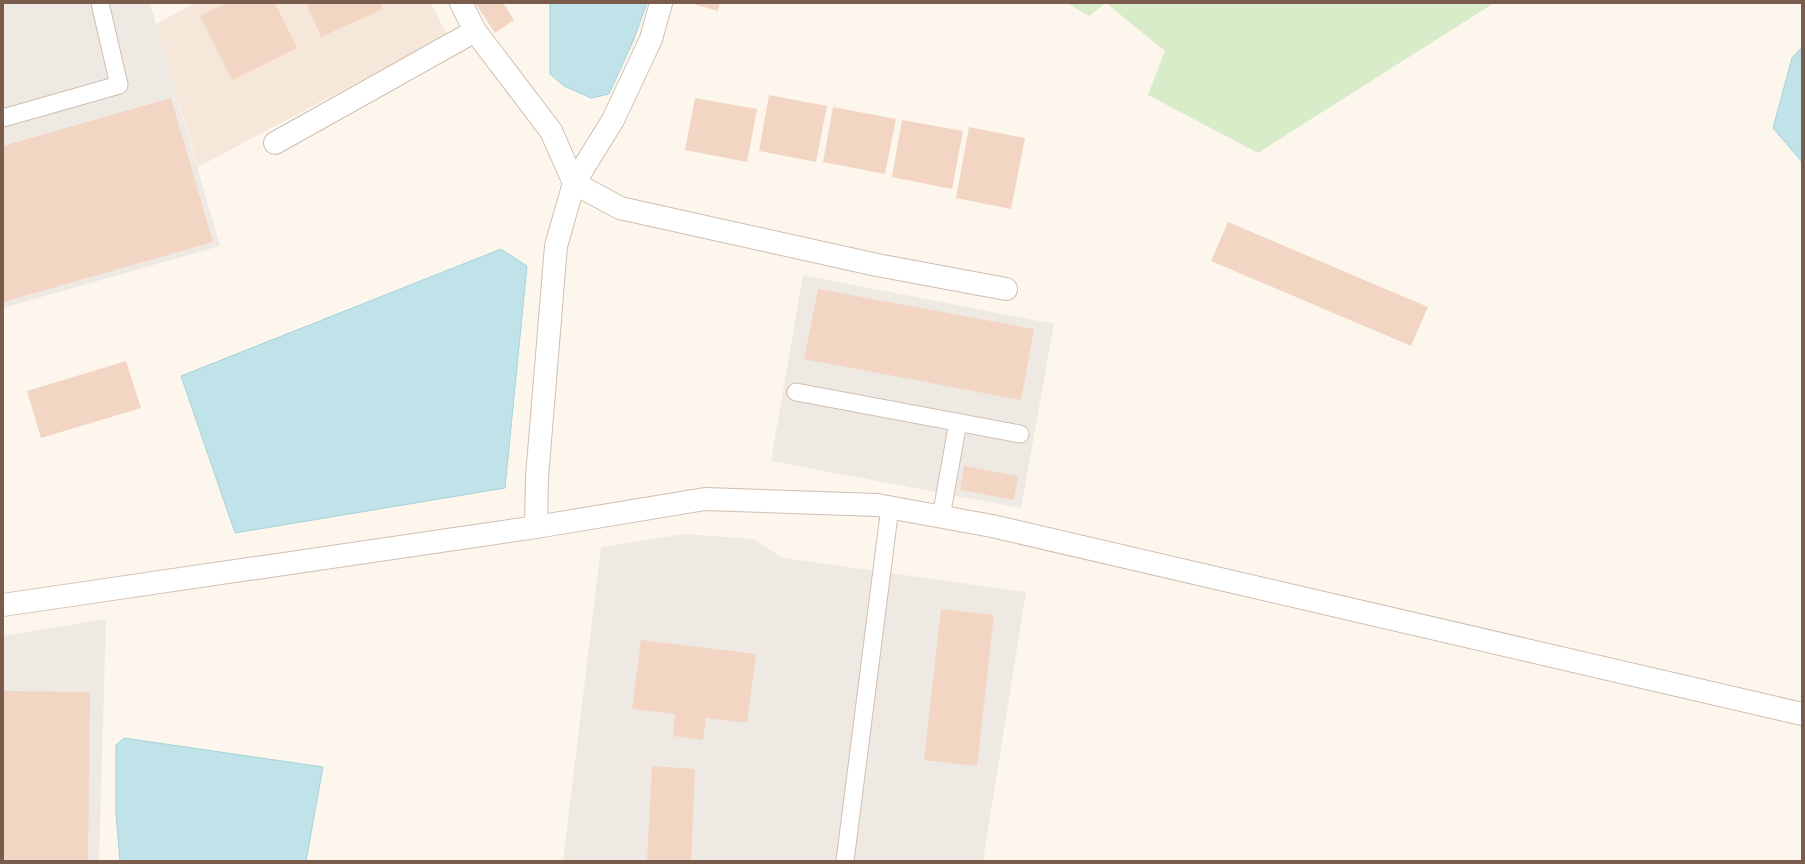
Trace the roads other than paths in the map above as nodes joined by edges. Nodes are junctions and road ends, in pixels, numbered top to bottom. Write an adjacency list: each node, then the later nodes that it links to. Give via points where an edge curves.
1 (100, 3): 5 (lane, via 119,85)
2 (460, 3): 4 (street)
3 (661, 3): 7 (street, via 651,39 612,120)
4 (475, 32): 6 (street); 7 (street, via 551,131)
5 (3, 118)
6 (275, 143)
7 (574, 183): 8 (street, via 620,208 876,265); 14 (street, via 556,246 537,477)
8 (1006, 289)
9 (796, 392): 10 (lane)
10 (958, 422): 11 (lane); 13 (lane)
11 (1020, 434)
12 (890, 507): 13 (street); 14 (street, via 705,499); 17 (lane)
13 (941, 517): 16 (street, via 992,526)
14 (536, 527): 15 (street)
15 (3, 604)
16 (1802, 714)
17 (845, 861)

